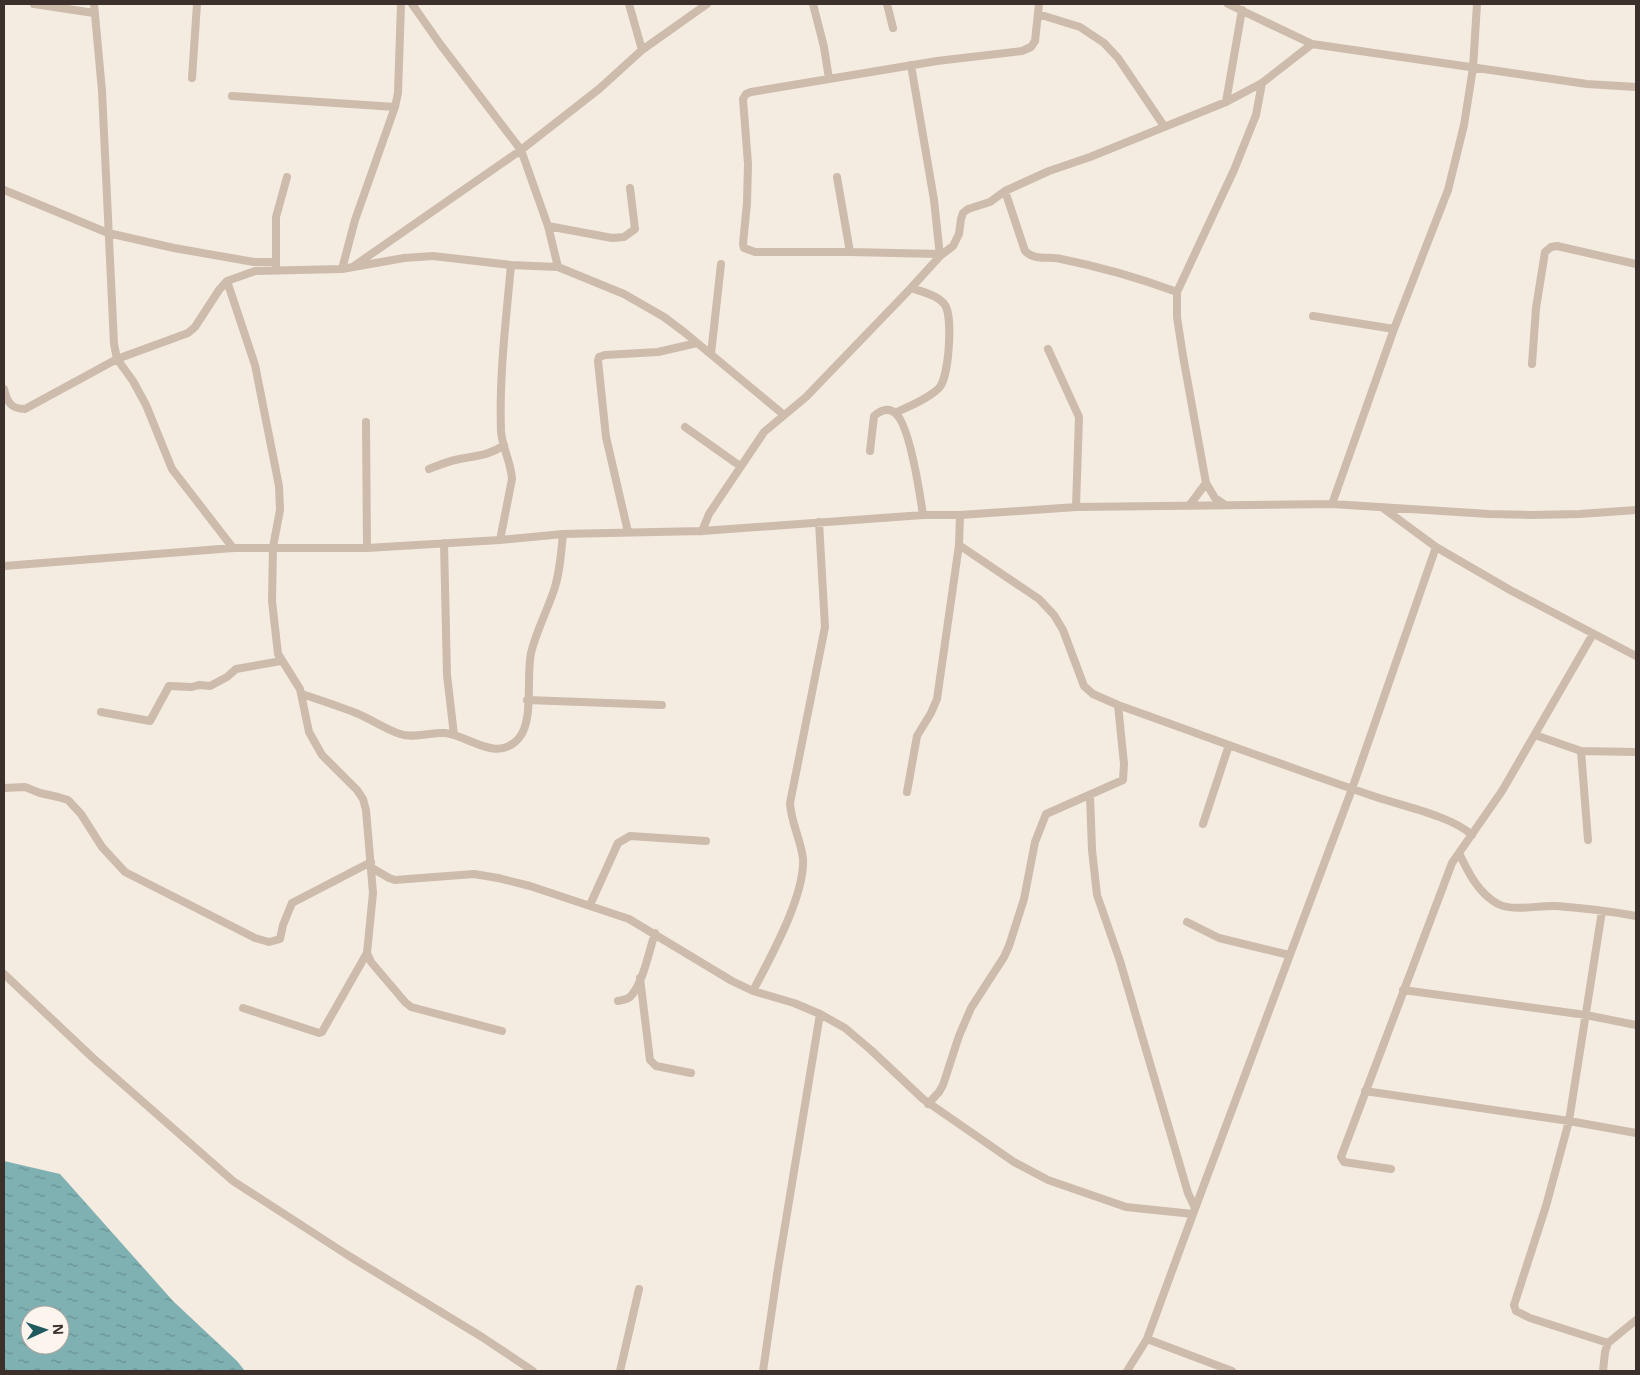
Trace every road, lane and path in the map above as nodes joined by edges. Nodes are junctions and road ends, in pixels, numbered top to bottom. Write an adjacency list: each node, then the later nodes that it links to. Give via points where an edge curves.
1 (34, 4): 14 (street)
2 (94, 4): 14 (street)
3 (197, 4): 21 (street)
4 (401, 4): 27 (street)
5 (412, 4): 29 (street)
6 (629, 4): 18 (street)
7 (707, 4): 18 (street)
8 (813, 4): 22 (street)
9 (887, 4): 16 (street)
10 (1039, 4): 15 (street)
11 (1231, 4): 13 (street)
12 (1477, 4): 20 (street)
13 (1242, 10): 17 (street); 26 (street)
14 (94, 14): 36 (street, via 102,91)
15 (1038, 14): 19 (street, via 1035,41 1030,48); 28 (street, via 1080,27 1104,43 1118,58)
16 (893, 28)
17 (1312, 44): 20 (street); 23 (street)
18 (642, 50): 29 (street, via 599,89)
19 (911, 65): 22 (street); 38 (street, via 934,200)
20 (1473, 68): 24 (street); 49 (street, via 1464,125 1448,190)
21 (192, 78)
22 (829, 79): 37 (street, via 751,92 743,99 748,164 743,244 744,248 755,252)
23 (1262, 83): 26 (street); 47 (street, via 1256,115 1234,170)
24 (1636, 88)
25 (232, 96): 27 (street)
26 (1226, 102): 28 (street)
27 (395, 107): 44 (street, via 358,212)
28 (1164, 126): 34 (street)
29 (521, 150): 35 (street); 44 (street)
30 (837, 176): 37 (street)
31 (287, 177): 41 (street, via 276,217)
32 (630, 188): 35 (street, via 635,229 624,237 612,238)
33 (4, 190): 36 (street)
34 (1005, 191): 38 (street, via 990,202 963,213 956,240); 47 (street, via 1024,251 1034,258 1058,258 1092,266)
35 (548, 226): 43 (street)
36 (108, 233): 41 (street); 53 (street)
37 (850, 252): 38 (street)
38 (939, 255): 46 (street)
39 (720, 264): 52 (street)
40 (1636, 264): 54 (street, via 1551,247 1546,252 1536,308)
41 (276, 265): 44 (street); 45 (street)
42 (511, 265): 43 (street); 44 (street, via 433,256); 60 (street, via 502,380 501,431)
43 (558, 267): 50 (street, via 642,303)
44 (346, 269)
45 (228, 282): 53 (street, via 219,290 196,327 188,333); 80 (street, via 255,366 279,486 280,510)
46 (911, 288): 56 (street, via 933,296 945,305 949,314 947,366 940,387); 57 (street, via 806,397)
47 (1177, 292): 64 (street, via 1177,317)
48 (1313, 316): 49 (street)
49 (1394, 329): 66 (street)
50 (697, 344): 52 (street); 75 (street, via 658,352 599,357 606,436)
51 (1048, 348): 67 (street, via 1079,418)
52 (711, 354): 57 (street)
53 (117, 359): 55 (street, via 25,409 10,406); 82 (street, via 146,405 172,469)
54 (1532, 364)
55 (4, 389)
56 (895, 412): 61 (street, via 881,411 874,416); 71 (street, via 903,425 911,454)
57 (784, 415): 62 (street, via 764,432)
58 (366, 422): 83 (street)
59 (685, 427): 62 (street)
60 (504, 445): 63 (street, via 495,451); 77 (street, via 512,479)
61 (870, 451)
62 (740, 466): 74 (street, via 709,514)
63 (429, 469)
64 (1206, 483): 65 (street, via 1215,498); 68 (street)
65 (1224, 504): 66 (street); 68 (street)
66 (1332, 504): 69 (street)
67 (1076, 506): 68 (street); 72 (street)
68 (1189, 506)
69 (1383, 508): 70 (street, via 1532,515); 81 (street)
70 (1636, 510)
71 (923, 515): 72 (street); 73 (street)
72 (960, 515): 79 (street)
73 (820, 522): 74 (street); 118 (street, via 824,627 790,803 802,852 803,873 778,941)
74 (702, 531): 75 (street)
75 (628, 532): 76 (street)
76 (563, 534): 77 (street); 89 (street, via 557,581 530,656)
77 (500, 540): 78 (street)
78 (444, 543): 83 (street); 93 (street, via 446,675)
79 (959, 545): 91 (street, via 1039,599 1063,630 1084,686 1092,694); 100 (street, via 937,698 932,713 917,736)
80 (273, 547): 82 (street); 83 (street); 87 (street, via 273,622)
81 (1436, 547): 85 (street); 99 (street)
82 (233, 548): 84 (street)
83 (368, 548)
84 (4, 566)
85 (1593, 634): 86 (street); 94 (street)
86 (1636, 656)
87 (281, 661): 88 (street); 92 (street, via 236,669 210,686 169,686 150,721)
88 (302, 694): 93 (street, via 356,713 400,734); 107 (street, via 309,732 322,755 363,799)
89 (527, 700): 90 (street); 93 (street, via 526,726 513,744 487,748)
90 (662, 704)
91 (1118, 706): 95 (street); 101 (street, via 1123,780)
92 (101, 712)
93 (454, 735)
94 (1535, 735): 96 (street); 103 (street)
95 (1230, 745): 99 (street); 102 (street)
96 (1581, 751): 97 (street); 104 (street)
97 (1636, 752)
98 (4, 788): 107 (street, via 25,788 68,800 102,847 125,872 255,938 269,942 280,939 292,903)
99 (1352, 789): 103 (street, via 1445,819); 114 (street)
100 (907, 792)
101 (1090, 794): 127 (street, via 1046,814 1035,842 1024,899 1009,946 971,1008 943,1085); 131 (street, via 1097,895 1120,961)
102 (1203, 824)
103 (1472, 835): 106 (street)
104 (1588, 840)
105 (706, 841): 108 (street, via 639,836 624,838 618,843)
106 (1459, 853): 109 (street, via 1476,884 1499,904); 117 (street)
107 (371, 864): 108 (street, via 395,880 474,874); 113 (street, via 373,904)
108 (590, 905): 112 (street, via 629,919)
109 (1602, 912): 110 (street); 122 (street)
110 (1636, 916)
111 (1187, 922): 114 (street, via 1219,938)
112 (655, 934): 116 (street); 118 (street)
113 (367, 953): 120 (street, via 322,1032); 124 (street, via 371,962 411,1007)
114 (1290, 955): 131 (street)
115 (4, 974): 136 (street, via 93,1058 233,1181)
116 (640, 978): 119 (street, via 630,997); 125 (street, via 650,1060 656,1066)
117 (1403, 990): 122 (street); 126 (street)
118 (753, 991): 121 (street)
119 (618, 1001)
120 (243, 1008)
121 (820, 1014): 127 (street, via 845,1028); 138 (street)
122 (1586, 1015): 123 (street); 128 (street)
123 (1636, 1025)
124 (502, 1031)
125 (691, 1073)
126 (1365, 1091): 128 (street); 130 (street, via 1342,1159 1344,1162)
127 (928, 1104): 131 (street, via 1014,1162 1048,1180 1126,1207)
128 (1569, 1121): 129 (street); 135 (street, via 1514,1305 1516,1311 1530,1318)
129 (1636, 1133)
130 (1391, 1169)
131 (1194, 1211): 134 (street)
132 (639, 1289): 137 (street)
133 (1636, 1320): 135 (street)
134 (1147, 1339): 139 (street); 140 (street)
135 (1608, 1343): 141 (street)
136 (533, 1371)
137 (620, 1371)
138 (763, 1371)
139 (1127, 1371)
140 (1232, 1371)
141 (1603, 1371)

